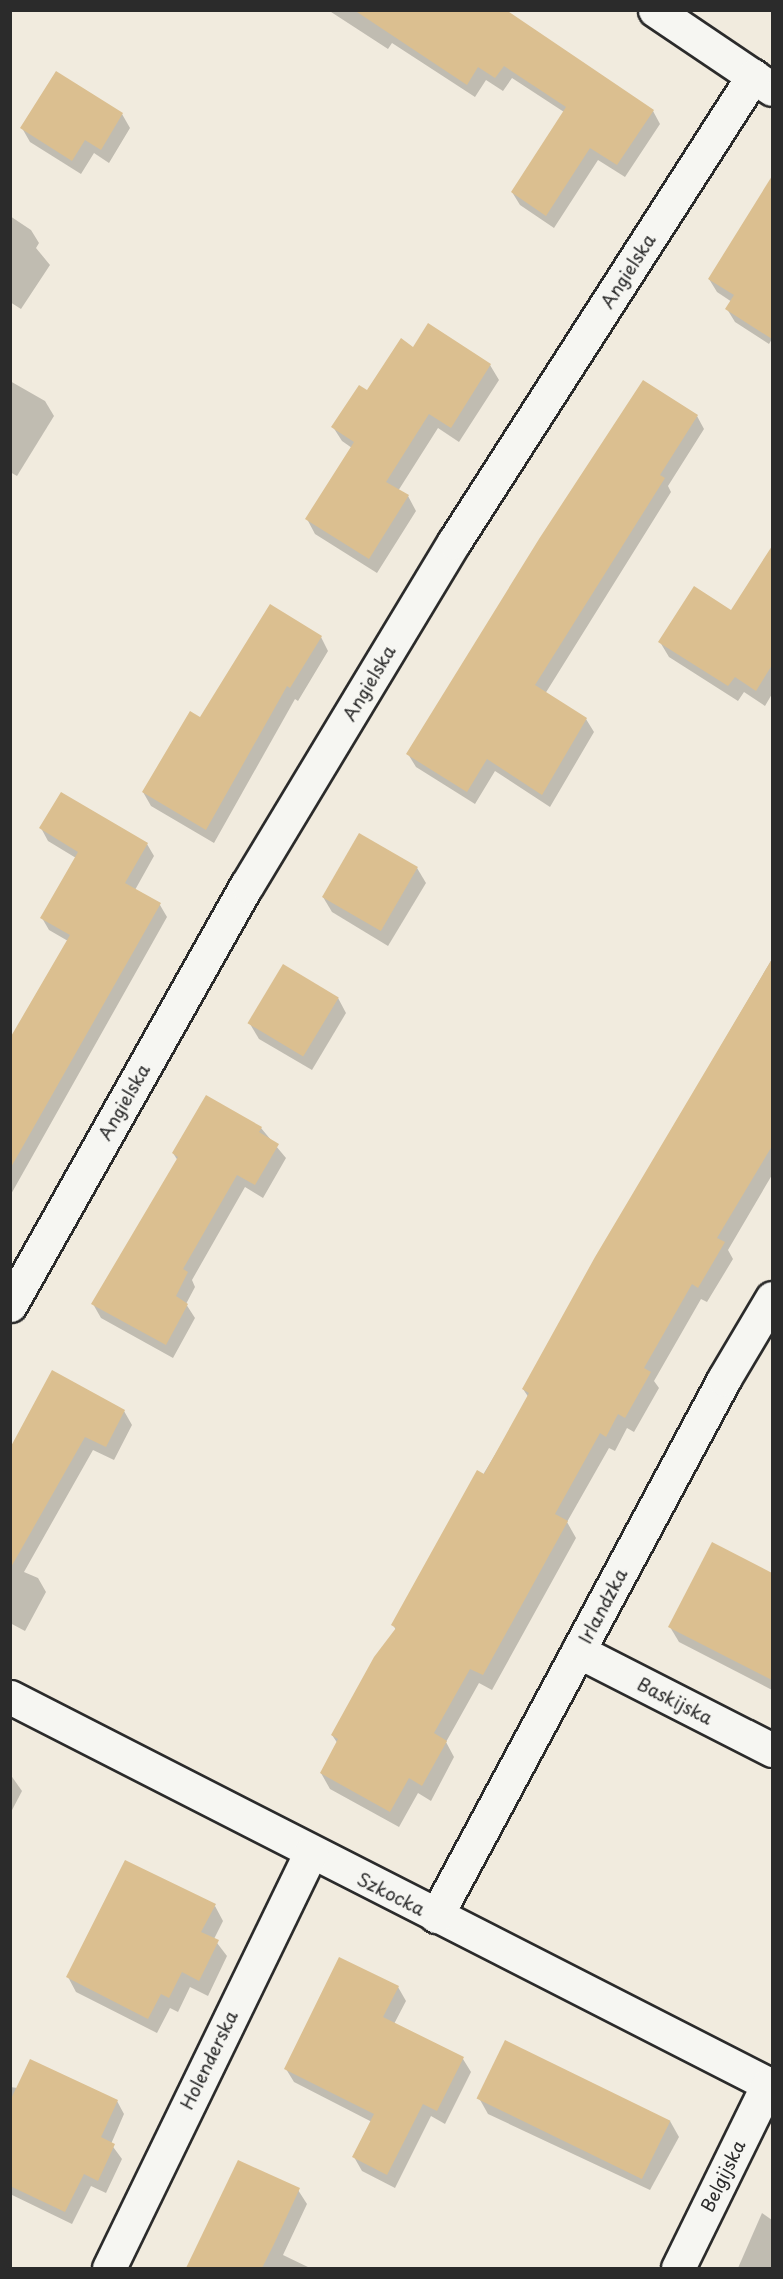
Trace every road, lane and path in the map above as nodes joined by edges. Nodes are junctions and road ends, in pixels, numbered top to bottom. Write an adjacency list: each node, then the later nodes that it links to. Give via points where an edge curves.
1 (655, 10): 2 (street)
2 (763, 82): 4 (street, Angielska, via 454,542 271,845)
3 (772, 1298): 5 (street, Irlandzka, via 724,1379)
4 (10, 1305)
5 (578, 1652): 7 (street, Baskijska); 9 (street, Irlandzka)
6 (10, 1697): 8 (street, Szkocka)
7 (772, 1750)
8 (311, 1852): 9 (street, Szkocka); 11 (street, Holenderska)
9 (436, 1916): 10 (street, Szkocka)
10 (770, 2085): 12 (street, Belgijska)
11 (109, 2268)
12 (678, 2268)

